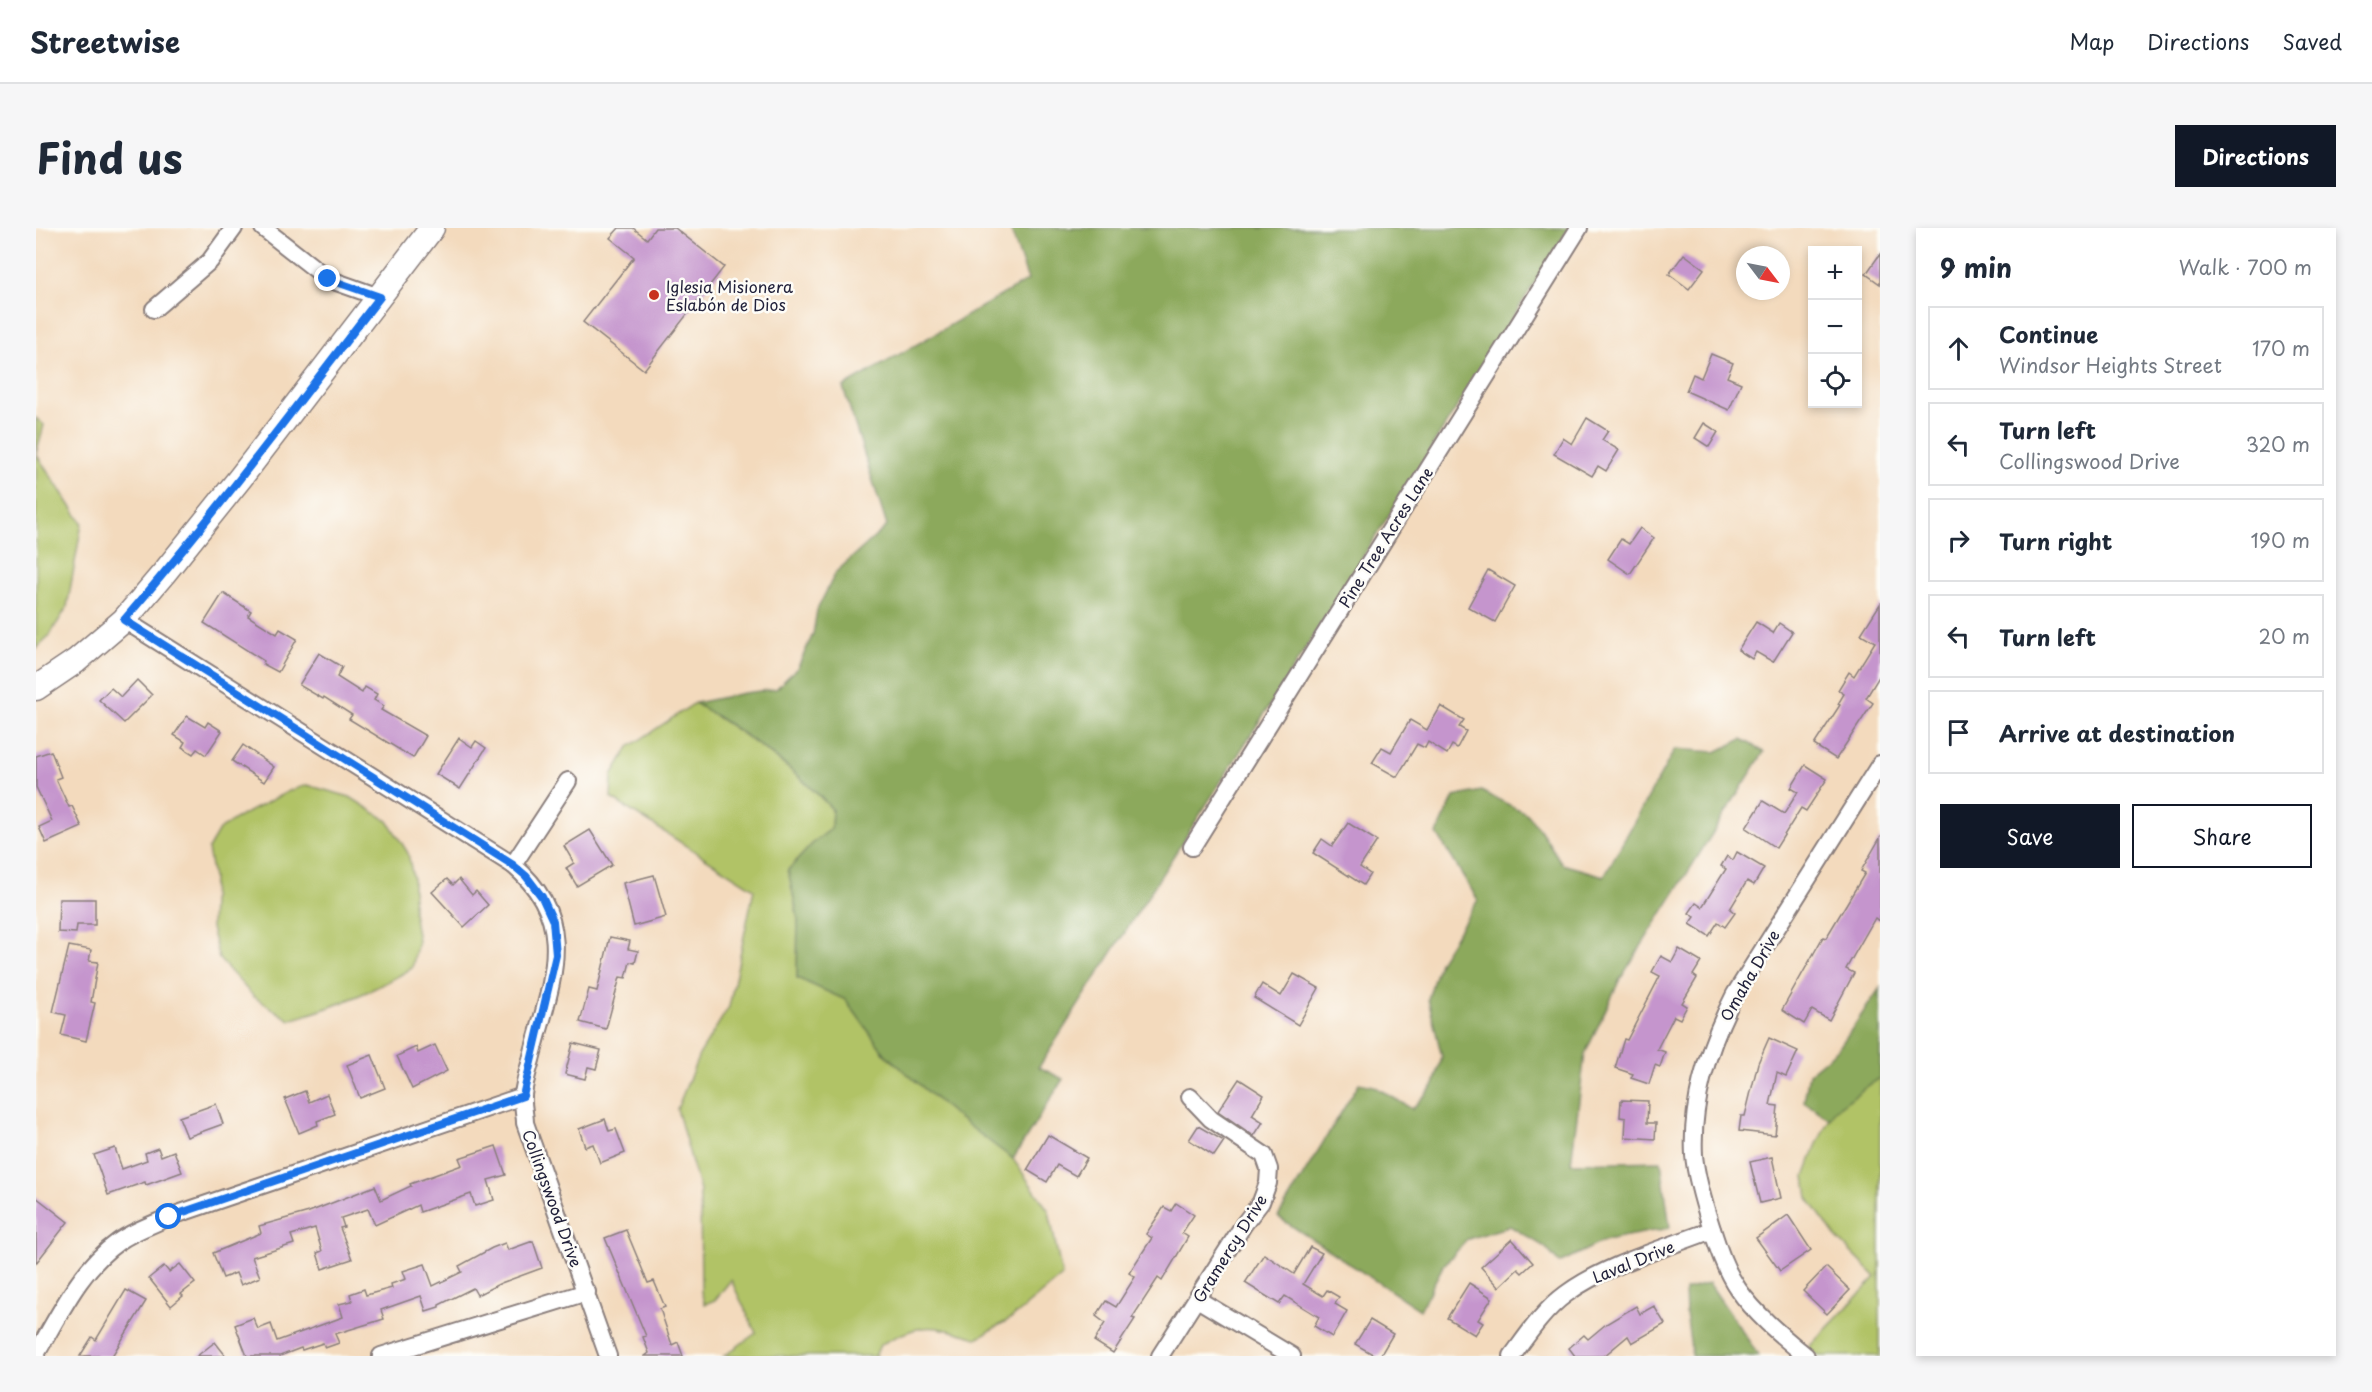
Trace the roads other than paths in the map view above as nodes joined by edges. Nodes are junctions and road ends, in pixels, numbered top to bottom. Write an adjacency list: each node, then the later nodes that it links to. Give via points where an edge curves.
1 (234, 228): 6 (street, via 210,261)
2 (263, 228): 5 (street, via 328,279)
3 (432, 228): 5 (street)
4 (1579, 228): 11 (street, Pine Tree Acres Lane)
5 (380, 297): 7 (street)
6 (154, 309)
7 (124, 620): 8 (street, via 76,661); 12 (street, Collingswood Drive)
8 (36, 688)
9 (1880, 764): 15 (street, Omaha Drive, via 1735,994 1716,1033 1701,1083 1694,1156)
10 (567, 781): 12 (street)
11 (1192, 847)
12 (513, 865): 13 (street, Collingswood Drive, via 542,897 553,921 556,955)
13 (523, 1096): 16 (street, Collingswood Drive, via 525,1123); 18 (street, via 169,1217 120,1240 97,1259 77,1285)
14 (1190, 1097): 17 (street, Gramercy Drive, via 1211,1119 1264,1155 1269,1168 1261,1202)
15 (1712, 1230): 23 (street, Laval Drive, via 1591,1277 1564,1295 1536,1323); 24 (street, Omaha Drive, via 1738,1289 1766,1322)
16 (587, 1292): 19 (street); 20 (street, Collingswood Drive)
17 (1197, 1299): 21 (street, Gramercy Drive); 22 (street)
18 (36, 1354)
19 (381, 1356)
20 (608, 1356)
21 (1160, 1356)
22 (1292, 1356)
23 (1512, 1356)
24 (1806, 1356)

